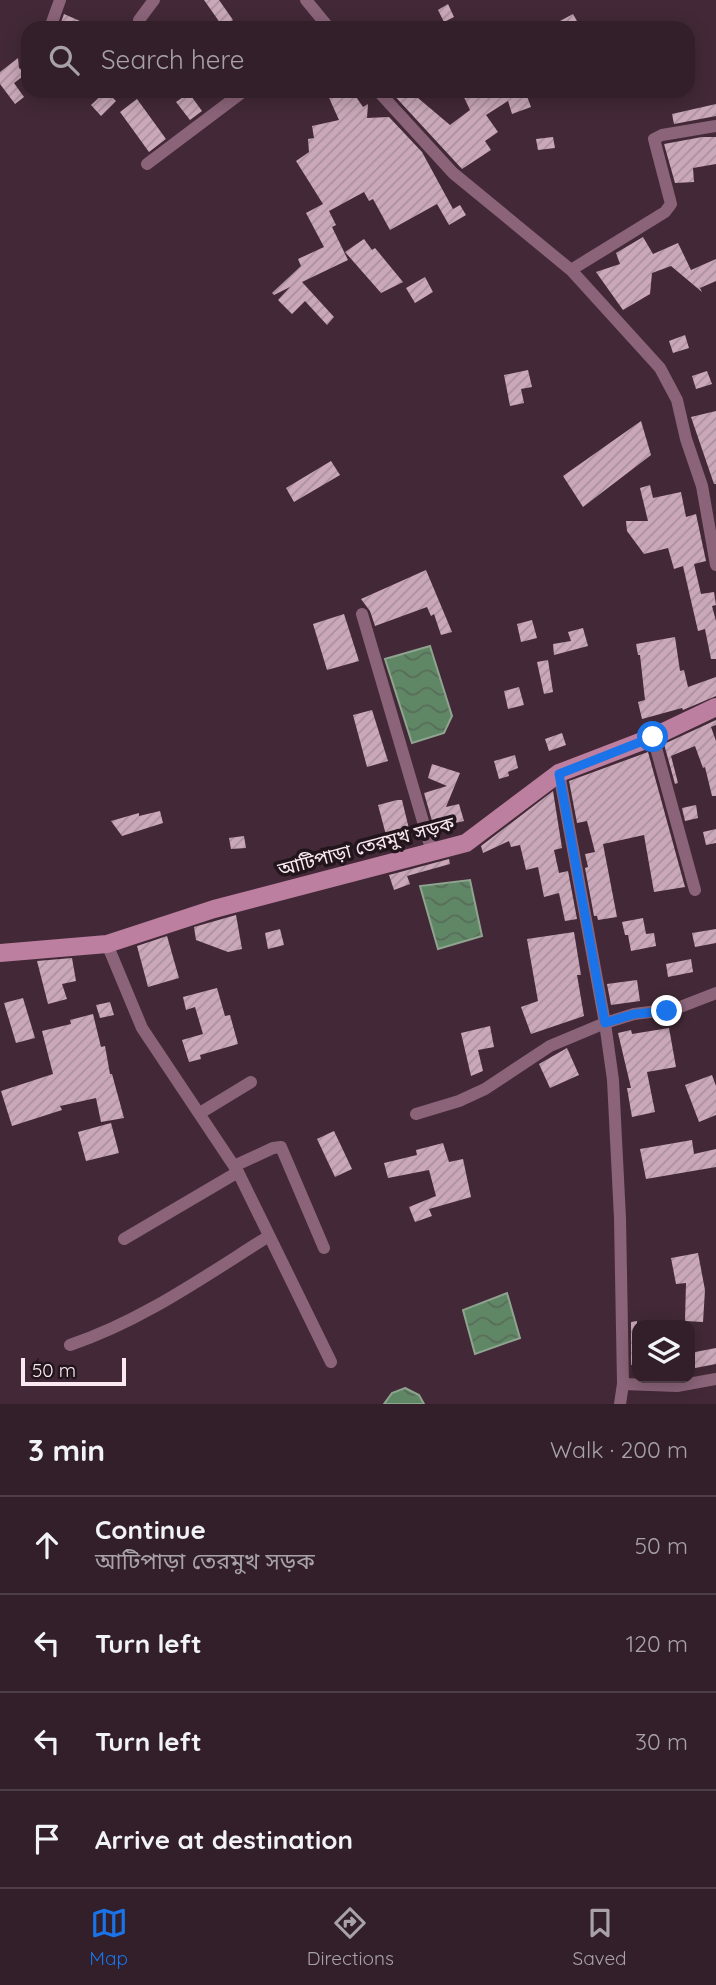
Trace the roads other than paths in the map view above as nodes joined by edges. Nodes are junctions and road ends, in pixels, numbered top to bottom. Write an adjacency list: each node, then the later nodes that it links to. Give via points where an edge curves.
1 (60, 0): 5 (street)
2 (154, 0): 4 (street)
3 (306, 0): 6 (street)
4 (139, 20)
5 (52, 21)
6 (323, 21)
7 (235, 98): 10 (street)
8 (384, 98): 11 (street, via 453,173)
9 (716, 126): 11 (street, via 654,139 671,204)
10 (147, 164)
11 (571, 271): 13 (street, via 660,368 677,400)
12 (716, 482): 13 (street)
13 (702, 486): 14 (street)
14 (716, 565)
15 (362, 614): 19 (street)
16 (716, 706): 17 (main road, আটিপাড়া তেরমুখ সড়ক)
17 (653, 737): 18 (main road, আটিপাড়া তেরমুখ সড়ক); 20 (street)
18 (559, 774): 19 (main road, আটিপাড়া তেরমুখ সড়ক, via 466,843); 24 (street)
19 (432, 852): 21 (main road, আটিপাড়া তেরমুখ সড়ক, via 214,909)
20 (695, 890)
21 (107, 944): 22 (main road, আটিপাড়া তেরমুখ সড়ক); 26 (street, via 142,1028)
22 (0, 954)
23 (716, 993): 24 (street, via 675,1009)
24 (605, 1023): 27 (street, via 550,1046 485,1089); 35 (street, via 613,1080 620,1218)
25 (251, 1082): 26 (street)
26 (200, 1113): 28 (street)
27 (416, 1114)
28 (236, 1169): 29 (street); 30 (street); 31 (street, via 281,1147)
29 (269, 1236): 32 (street, via 136,1317); 33 (street)
30 (124, 1239)
31 (324, 1248)
32 (70, 1345)
33 (331, 1362)
34 (716, 1380): 35 (street, via 677,1386)
35 (623, 1384): 36 (street)
36 (620, 1404)

